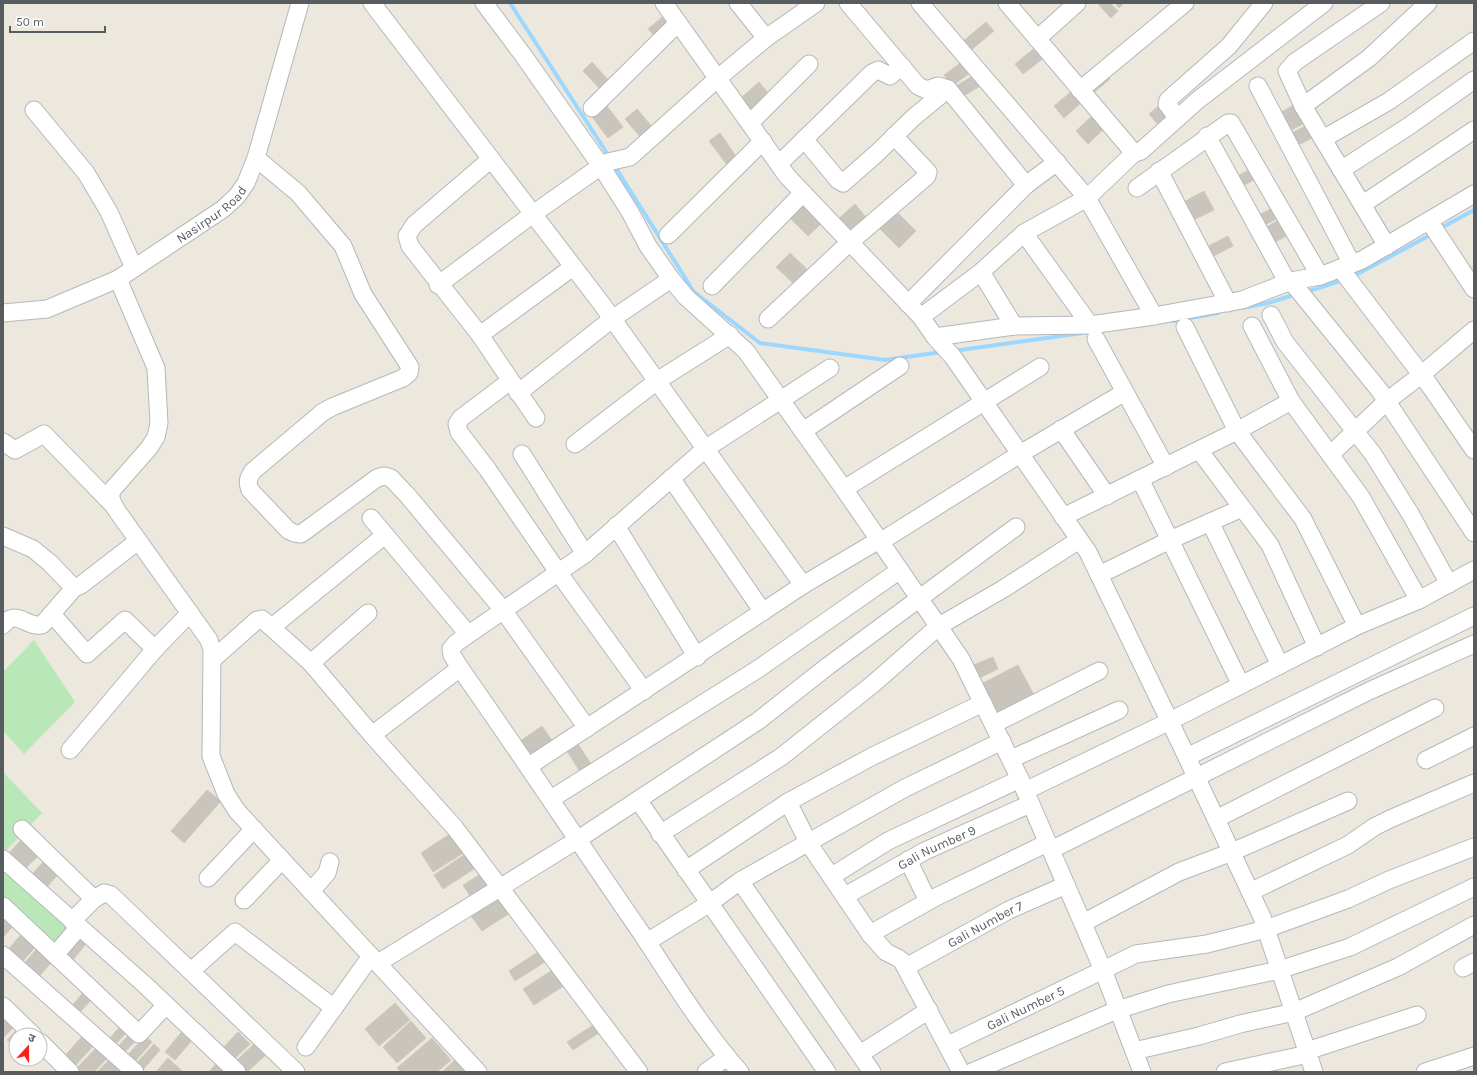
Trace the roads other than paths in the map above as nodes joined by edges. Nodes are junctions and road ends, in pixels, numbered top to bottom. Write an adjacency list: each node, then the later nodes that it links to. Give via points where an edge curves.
1 (300, 3): 39 (street, Nasirpur Road)
2 (372, 3): 40 (street)
3 (484, 3): 42 (street)
4 (664, 3): 16 (street)
5 (738, 3): 17 (street)
6 (848, 3): 21 (street)
7 (920, 3): 41 (street)
8 (1007, 3): 18 (street)
9 (1077, 3): 18 (street)
10 (1185, 3): 26 (street)
11 (1264, 3): 30 (street, via 1229,46 1168,100 1167,104)
12 (1324, 3): 30 (street)
13 (1381, 3): 27 (street, via 1290,67 1288,75)
14 (1428, 3): 27 (street, via 1369,58)
15 (813, 4): 17 (street)
16 (678, 23): 22 (street); 28 (street)
17 (766, 38): 22 (street)
18 (1037, 39): 26 (street)
19 (1474, 41): 36 (street, via 1389,101)
20 (809, 64): 31 (street)
21 (902, 66): 25 (street, via 923,89 938,86); 35 (street, via 890,76 878,70 872,73)
22 (718, 78): 31 (street); 42 (street, via 634,154)
23 (1474, 80): 44 (street)
24 (1258, 86): 60 (street)
25 (948, 89): 33 (street); 46 (street)
26 (1080, 90): 38 (street)
27 (1303, 106): 36 (street)
28 (592, 108)
29 (34, 110): 59 (street, via 86,173 109,212)
30 (1177, 117): 38 (street, via 1141,151)
31 (750, 123): 37 (street)
32 (1474, 130): 51 (street)
33 (894, 136): 35 (street, via 843,183); 56 (street, via 928,172 927,176)
34 (1207, 136): 45 (street); 62 (street, via 1231,123); 67 (street)
35 (804, 139): 43 (street)
36 (1323, 139): 44 (street)
37 (763, 142): 43 (street); 55 (street)
38 (1134, 153): 50 (street)
39 (256, 158): 59 (street, Nasirpur Road, via 238,196 224,209); 138 (street, via 298,193 343,246 363,294 410,367 409,373 403,378 332,406 323,412 248,477 250,490 288,530 301,534 377,478 391,478)
40 (491, 159): 52 (street); 65 (street, via 414,226 407,236 410,246)
41 (1057, 162): 46 (street); 50 (street)
42 (611, 163): 52 (street); 64 (street, via 630,212 648,246)
43 (779, 164): 48 (street)
44 (1341, 170): 51 (street)
45 (1159, 171): 47 (street); 69 (street)
46 (1026, 185): 70 (street)
47 (1137, 188)
48 (803, 193): 56 (street); 66 (street)
49 (1474, 194): 53 (street)
50 (1087, 198): 54 (street); 73 (street)
51 (1363, 204): 57 (street)
52 (533, 214): 58 (street); 65 (street)
53 (1433, 228): 57 (street); 68 (street)
54 (1024, 233): 61 (street); 81 (street)
55 (668, 235)
56 (849, 243): 70 (street); 76 (street)
57 (1388, 246): 60 (street)
58 (574, 267): 75 (street); 82 (street)
59 (134, 268): 63 (street, Nasirpur Road)
60 (1346, 271): 62 (street); 88 (street)
61 (981, 272): 74 (street); 77 (street)
62 (1320, 276): 67 (street)
63 (118, 279): 71 (street, Nasirpur Road, via 47,309); 114 (street, via 156,368 159,423 150,448 113,489 110,496)
64 (671, 279): 75 (street); 83 (street, via 686,297)
65 (438, 285): 82 (street)
66 (712, 286)
67 (1294, 286): 69 (street); 94 (street)
68 (1474, 290)
69 (1228, 303): 73 (street)
70 (908, 304): 74 (street)
71 (3, 313)
72 (1272, 315): 100 (street, via 1285,342)
73 (1154, 316): 81 (street)
74 (921, 317): 84 (street)
75 (612, 319): 89 (street); 90 (street)
76 (768, 319)
77 (1014, 326): 81 (street); 84 (street)
78 (1252, 326): 93 (street)
79 (1185, 327): 99 (street)
80 (1474, 330): 88 (street)
81 (1093, 332): 91 (street)
82 (480, 335): 90 (street)
83 (730, 335): 89 (street); 92 (street, via 746,351)
84 (938, 340): 95 (street, via 953,357)
85 (900, 366): 98 (street)
86 (1040, 367): 95 (street)
87 (830, 368): 92 (street)
88 (1421, 375): 94 (street); 105 (street)
89 (657, 381): 102 (street); 103 (street)
90 (514, 387): 96 (street); 131 (street, via 461,418 457,424 459,432)
91 (1125, 392): 97 (street); 109 (street)
92 (782, 401): 98 (street); 103 (street)
93 (1290, 401): 99 (street); 108 (street)
94 (1387, 401): 100 (street); 121 (street)
95 (983, 402): 107 (street); 112 (street)
96 (536, 418)
97 (1061, 429): 107 (street); 113 (street)
98 (803, 431): 112 (street)
99 (1238, 431): 104 (street); 146 (street, via 1303,519)
100 (1356, 432): 108 (street); 133 (street, via 1373,454 1411,515)
101 (3, 442): 114 (street, via 15,450 44,434)
102 (575, 444)
103 (705, 449): 110 (street); 134 (street)
104 (1199, 450): 109 (street); 115 (street)
105 (1474, 450)
106 (522, 454): 128 (street)
107 (1020, 454): 116 (street); 127 (street)
108 (1330, 455): 137 (street, via 1361,497)
109 (1166, 467): 111 (street)
110 (671, 478): 119 (street); 139 (street)
111 (1140, 479): 113 (street); 126 (street)
112 (844, 489): 127 (street)
113 (1107, 496): 116 (street)
114 (115, 508): 124 (street)
115 (1242, 508): 118 (street); 150 (street, via 1270,545)
116 (1063, 517): 125 (street)
117 (371, 518): 122 (street)
118 (1210, 522): 126 (street); 155 (street)
119 (616, 526): 128 (street); 152 (street)
120 (1016, 527): 136 (street)
121 (1474, 533)
122 (385, 535): 147 (street); 148 (street)
123 (3, 536): 135 (street, via 33,549)
124 (138, 540): 135 (street); 140 (street)
125 (1079, 540): 132 (street); 145 (street)
126 (1170, 540): 132 (street); 158 (street)
127 (880, 542): 129 (street); 134 (street, via 879,540)
128 (585, 554): 131 (street)
129 (900, 570): 136 (street); 177 (street, via 758,669)
130 (1474, 570): 133 (street)
131 (558, 572): 138 (street); 159 (street)
132 (1099, 575): 163 (street)
133 (1449, 584): 137 (street)
134 (803, 586): 139 (street)
135 (74, 588): 142 (street)
136 (919, 598): 145 (street); 178 (street, via 758,721)
137 (1419, 600): 146 (street)
138 (503, 610): 148 (street); 165 (street)
139 (762, 612): 152 (street)
140 (190, 613): 151 (street); 153 (street, via 209,640)
141 (368, 613): 154 (street)
142 (52, 614): 144 (street, via 42,625 10,618); 151 (street, via 86,654 125,620)
143 (1474, 616): 170 (street)
144 (3, 625)
145 (939, 626): 160 (street, via 961,659); 184 (street, via 873,684 781,757)
146 (1356, 626): 150 (street)
147 (272, 627): 153 (street, via 262,619 257,620); 154 (street)
148 (468, 634): 156 (street, via 451,649)
149 (1474, 644): 174 (street, via 1369,691)
150 (1317, 647): 155 (street)
151 (154, 649): 169 (street)
152 (697, 657): 159 (street)
153 (212, 660): 183 (street, via 211,756 226,794 237,811)
154 (311, 663): 166 (street)
155 (1280, 665): 158 (street)
156 (460, 668): 166 (street); 173 (street)
157 (1099, 671): 164 (street)
158 (1241, 685): 163 (street)
159 (644, 691): 165 (street)
160 (983, 703): 164 (street); 180 (street, via 873,756)
161 (1435, 708): 181 (street)
162 (1118, 710): 171 (street)
163 (1170, 721): 170 (street); 176 (street)
164 (994, 724): 168 (street)
165 (587, 728): 173 (street)
166 (372, 735): 199 (street, via 455,828)
167 (1474, 736): 172 (street)
168 (1002, 741): 171 (street); 186 (street, via 905,788)
169 (70, 750)
170 (1187, 758): 174 (street)
171 (1010, 759): 176 (street)
172 (1426, 760)
173 (529, 766): 177 (street)
174 (1196, 778): 181 (street); 187 (street)
175 (1474, 783): 202 (street, via 1390,819 1348,845)
176 (1025, 791): 187 (street); 192 (street, Gali Number 9); 195 (street, via 888,841)
177 (551, 799): 185 (street)
178 (638, 800): 184 (street); 185 (street)
179 (1348, 801): 189 (street)
180 (788, 802): 186 (street); 194 (street)
181 (1216, 819): 189 (street)
182 (22, 829): 204 (street)
183 (254, 829): 191 (street); 196 (street)
184 (660, 834): 194 (street)
185 (577, 840): 199 (street); 214 (street)
186 (808, 842): 195 (street); 197 (street)
187 (1049, 846): 198 (street); 206 (street)
188 (1474, 848): 212 (street, Gali Number 5)
189 (1232, 852): 202 (street); 209 (street, via 1179,872)
190 (3, 859): 210 (street)
191 (282, 860): 201 (street); 205 (street)
192 (908, 860): 203 (street, Gali Number 9); 206 (street)
193 (330, 862): 201 (street, via 327,873)
194 (686, 870): 207 (street)
195 (832, 876): 203 (street)
196 (208, 878)
197 (740, 881): 207 (street); 235 (street)
198 (1066, 885): 209 (street); 218 (street, Gali Number 7, via 1009,910)
199 (500, 887): 217 (street); 243 (street)
200 (1474, 887): 220 (street, via 1350,947)
201 (312, 892): 217 (street)
202 (1250, 892): 212 (street)
203 (845, 896): 213 (street)
204 (94, 900): 210 (street); 221 (street, via 104,893 111,895)
205 (244, 900)
206 (928, 901): 213 (street)
207 (710, 903): 214 (street); 246 (street)
208 (3, 906): 216 (street)
209 (1083, 923): 219 (street)
210 (76, 924): 216 (street); 222 (street)
211 (1474, 925): 227 (street, via 1398,967)
212 (1266, 930): 219 (street, Gali Number 5, via 1207,944 1136,954); 220 (street)
213 (870, 934): 218 (street, via 886,952 898,958)
214 (647, 942): 237 (street)
215 (3, 955): 239 (street)
216 (55, 955): 222 (street, via 139,1034)
217 (374, 960): 224 (street); 242 (street)
218 (906, 967): 225 (street)
219 (1103, 970): 226 (street); 230 (street, Gali Number 5)
220 (1280, 970): 226 (street, via 1168,994); 227 (street)
221 (191, 971): 224 (street, via 235,932); 241 (street)
222 (166, 1005): 240 (street)
223 (3, 1006): 229 (street)
224 (334, 1008): 231 (street)
225 (928, 1010): 230 (street); 235 (street)
226 (1117, 1010): 233 (street); 249 (street)
227 (1294, 1012): 233 (street); 234 (street)
228 (1417, 1015): 234 (street)
229 (25, 1027)
230 (948, 1045): 248 (street)
231 (306, 1047)
232 (48, 1050): 238 (street)
233 (1134, 1051): 250 (street)
234 (1307, 1053): 251 (street); 252 (street)
235 (860, 1054): 247 (street)
236 (1474, 1056): 253 (street)
237 (727, 1057): 244 (street); 245 (street)
238 (70, 1072)
239 (135, 1072)
240 (237, 1072)
241 (296, 1072)
242 (478, 1072)
243 (639, 1072)
244 (706, 1072)
245 (740, 1072)
246 (827, 1072)
247 (872, 1072)
248 (961, 1072)
249 (972, 1072)
250 (1142, 1072)
251 (1226, 1072)
252 (1314, 1072)
253 (1425, 1072)

